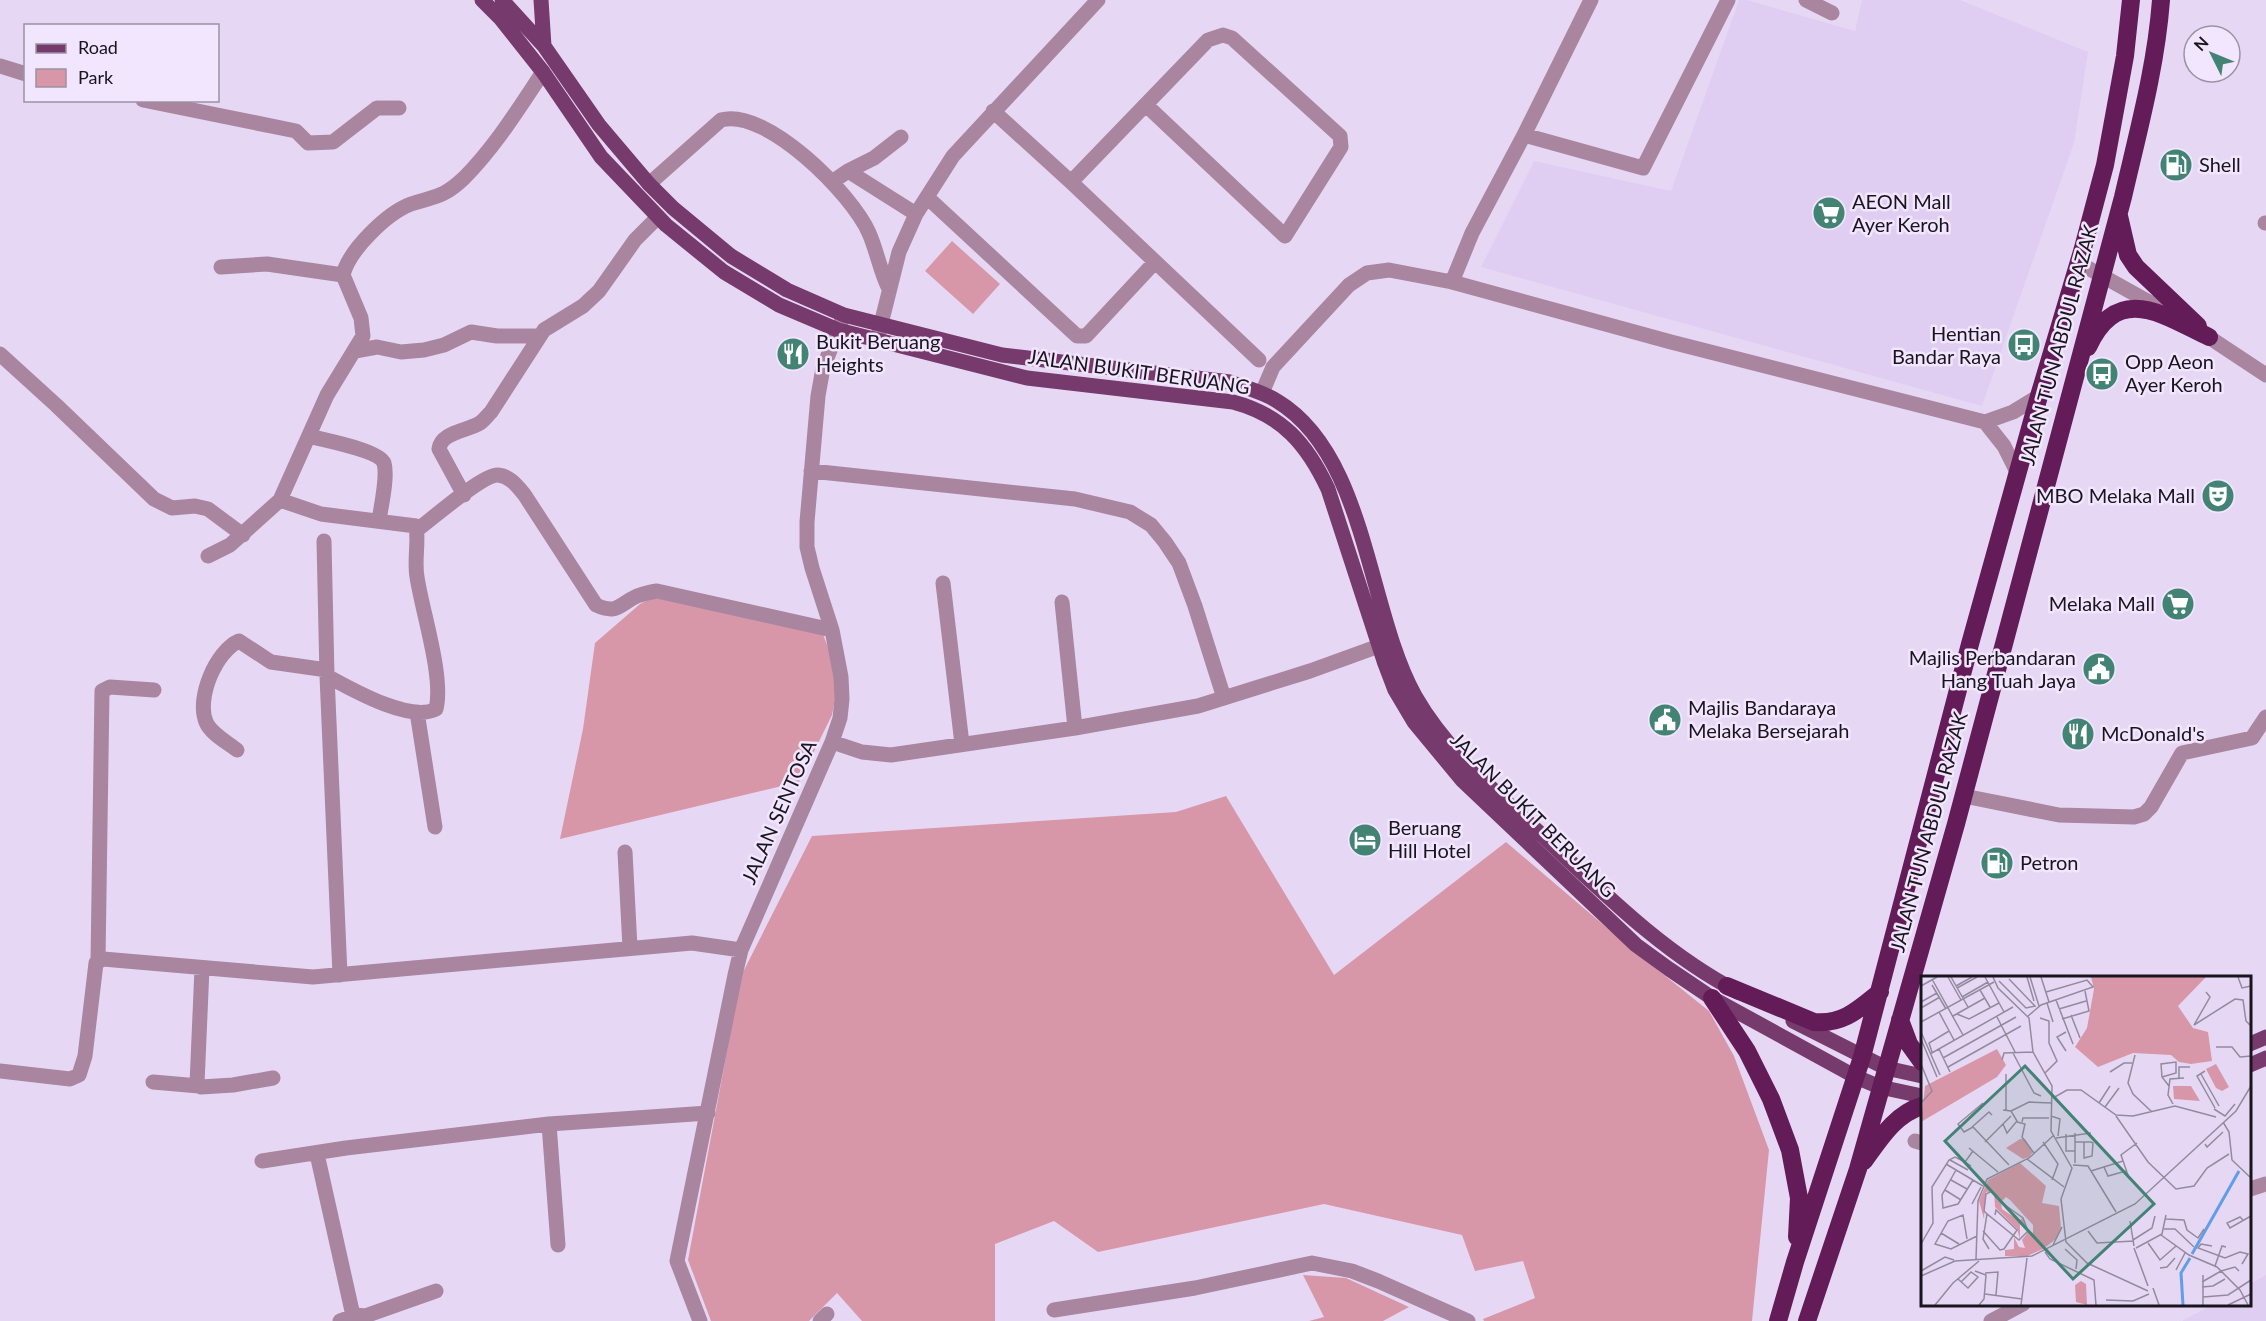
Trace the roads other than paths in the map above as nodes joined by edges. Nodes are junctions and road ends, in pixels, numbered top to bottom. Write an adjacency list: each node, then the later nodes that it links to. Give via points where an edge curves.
1 (482, 0): 9 (main road, JALAN BUKIT BERUANG)
2 (541, 0): 11 (main road)
3 (1098, 0): 18 (street)
4 (1591, 0): 19 (street)
5 (1728, 0): 19 (street, via 1643,168)
6 (1806, 0): 10 (street)
7 (2131, 0): 30 (highway, JALAN TUN ABDUL RAZAK, via 2105,165)
8 (2161, 0): 26 (highway, JALAN TUN ABDUL RAZAK, via 2145,103)
9 (507, 7): 11 (main road, JALAN BUKIT BERUANG); 13 (main road, JALAN BUKIT BERUANG)
10 (1832, 13)
11 (544, 46): 24 (main road, JALAN BUKIT BERUANG, via 599,125)
12 (0, 66): 14 (street)
13 (543, 72): 28 (main road, JALAN BUKIT BERUANG, via 601,157); 33 (street, via 488,151 464,178 438,197 412,204 387,219 349,260)
14 (24, 73)
15 (153, 102): 17 (street, via 296,131 308,143 333,142 376,108)
16 (1146, 105): 16 (street, via 1285,236 1341,147 1340,136 1232,38 1223,35 1208,40); 23 (street)
17 (399, 108)
18 (993, 111): 23 (street); 25 (street, via 952,156)
19 (1524, 135): 34 (street, via 1472,233)
20 (901, 137): 21 (street, via 874,158)
21 (848, 171): 22 (street); 27 (street)
22 (832, 182): 24 (street, via 772,133 727,118); 35 (street, via 869,232)
23 (1071, 182): 29 (street)
24 (649, 184): 36 (main road, JALAN BUKIT BERUANG, via 731,256 787,290)
25 (928, 198): 27 (street); 29 (street, via 1077,336 1086,336)
26 (2118, 211): 32 (highway, JALAN TUN ABDUL RAZAK); 40 (highway, via 2128,255 2136,267)
27 (916, 214): 35 (street, via 899,252)
28 (658, 217): 38 (main road, JALAN BUKIT BERUANG, via 724,272 779,305); 39 (street, via 635,240 598,291)
29 (1155, 262): 44 (street)
30 (2079, 263): 32 (street); 48 (highway, JALAN TUN ABDUL RAZAK)
31 (221, 267): 33 (street, via 267,264)
32 (2101, 274): 40 (street); 45 (highway, JALAN TUN ABDUL RAZAK)
33 (343, 275): 42 (street, via 361,318 363,336)
34 (1452, 282): 47 (street, via 1389,270 1367,273 1350,285 1273,367); 49 (street)
35 (889, 290): 37 (street)
36 (844, 315): 37 (main road, JALAN BUKIT BERUANG); 38 (street, JALAN SENTOSA)
37 (882, 326): 41 (street); 47 (main road, JALAN BUKIT BERUANG, via 1002,355 1230,382)
38 (837, 330): 41 (main road, JALAN BUKIT BERUANG); 51 (street, JALAN SENTOSA, via 823,368)
39 (539, 336): 42 (street, via 471,333 424,350 401,352 377,347); 53 (street, via 482,422 440,443 439,449)
40 (2210, 337): 45 (highway, via 2143,308 2129,308 2115,313 2102,325); 46 (street)
41 (877, 341): 63 (main road, JALAN BUKIT BERUANG, via 1027,378 1233,402 1265,414 1295,437 1316,463)
42 (355, 351): 50 (street, via 327,395)
43 (0, 354): 57 (street, via 154,499 172,508 208,509)
44 (1258, 360)
45 (2075, 374): 73 (highway, JALAN TUN ABDUL RAZAK)
46 (2266, 375)
47 (1262, 393): 81 (main road, JALAN BUKIT BERUANG, via 1294,413 1331,458 1345,489 1397,654 1415,695 1444,737 1471,769 1639,926)
48 (2039, 396): 49 (street, via 2013,412); 52 (highway, JALAN TUN ABDUL RAZAK)
49 (1985, 422): 52 (street, via 2004,446)
50 (309, 436): 54 (street); 55 (street, via 381,459 384,476)
51 (811, 471): 62 (street, JALAN SENTOSA, via 807,547); 66 (street, via 1075,499 1131,512 1151,525 1179,563)
52 (2018, 474): 82 (highway, JALAN TUN ABDUL RAZAK)
53 (464, 495): 56 (street); 62 (street, via 495,475 512,481 596,606 620,608 636,597 657,591)
54 (280, 500): 55 (street, via 321,514); 57 (street)
55 (379, 520): 56 (street, via 413,524)
56 (417, 530): 67 (street, via 416,574 434,660 438,701 436,709)
57 (243, 535): 59 (street)
58 (324, 541): 64 (street)
59 (208, 556)
60 (943, 584): 71 (street)
61 (1062, 602): 69 (street)
62 (832, 630): 70 (street, JALAN SENTOSA, via 842,677 842,699)
63 (1379, 646): 66 (street); 83 (main road, JALAN BUKIT BERUANG, via 1395,690 1414,722 1462,780 1636,945)
64 (327, 673): 67 (street, via 363,695); 72 (street, via 279,665 239,641 230,645 212,670 203,705 212,731); 80 (street)
65 (154, 690): 78 (street, via 110,687 102,691)
66 (1224, 698): 69 (street)
67 (417, 712): 74 (street)
68 (2266, 717): 73 (street, via 2252,738 2182,753 2151,807 2134,818 2059,815)
69 (1075, 728): 71 (street)
70 (832, 742): 71 (street, via 876,755); 77 (street, JALAN SENTOSA)
71 (962, 744)
72 (237, 750)
73 (1964, 796): 84 (highway, JALAN TUN ABDUL RAZAK)
74 (435, 827)
75 (625, 852): 76 (street)
76 (630, 948): 77 (street, via 692,943); 80 (street)
77 (741, 950): 101 (street, JALAN SENTOSA)
78 (98, 961): 79 (street, via 103,958); 92 (street, via 79,1075 70,1079)
79 (202, 968): 80 (street, via 313,977); 97 (street)
80 (340, 975)
81 (1727, 986): 82 (highway, via 1828,1024 1854,1013); 87 (main road, JALAN BUKIT BERUANG)
82 (1880, 992): 87 (highway, JALAN TUN ABDUL RAZAK)
83 (1712, 998): 94 (main road, JALAN BUKIT BERUANG); 109 (highway, via 1747,1051 1790,1150 1799,1198)
84 (1900, 1020): 89 (highway, via 1909,1044); 91 (highway, JALAN TUN ABDUL RAZAK)
85 (2266, 1037): 86 (main road)
86 (2251, 1044)
87 (1862, 1057): 91 (main road, JALAN BUKIT BERUANG); 94 (highway, JALAN TUN ABDUL RAZAK)
88 (2266, 1058): 90 (main road)
89 (1921, 1059)
90 (2251, 1065)
91 (1886, 1068): 93 (main road, JALAN BUKIT BERUANG); 98 (highway, JALAN TUN ABDUL RAZAK)
92 (0, 1071)
93 (1921, 1076)
94 (1856, 1077): 98 (main road, JALAN BUKIT BERUANG); 109 (highway, JALAN TUN ABDUL RAZAK)
95 (273, 1078): 97 (street)
96 (153, 1082): 97 (street)
97 (199, 1086)
98 (1880, 1087): 99 (main road, JALAN BUKIT BERUANG); 105 (highway, JALAN TUN ABDUL RAZAK)
99 (1921, 1096)
100 (1921, 1107): 105 (highway, via 1897,1120)
101 (708, 1113): 102 (street); 115 (street, JALAN SENTOSA, via 677,1261)
102 (549, 1124): 103 (street); 108 (street)
103 (316, 1154): 104 (street); 113 (street, via 348,1299)
104 (262, 1161)
105 (1858, 1169): 118 (highway, JALAN TUN ABDUL RAZAK)
106 (2266, 1184): 107 (street)
107 (2251, 1188)
108 (558, 1245)
109 (1795, 1262): 117 (highway, JALAN TUN ABDUL RAZAK)
110 (436, 1291): 113 (street, via 365,1316)
111 (2021, 1306): 119 (street)
112 (1054, 1310): 116 (street, via 1195,1288 1312,1263 1352,1271)
113 (356, 1315): 114 (street)
114 (340, 1321)
115 (700, 1321)
116 (1468, 1321)
117 (1778, 1321)
118 (1807, 1321)
119 (1991, 1321)

